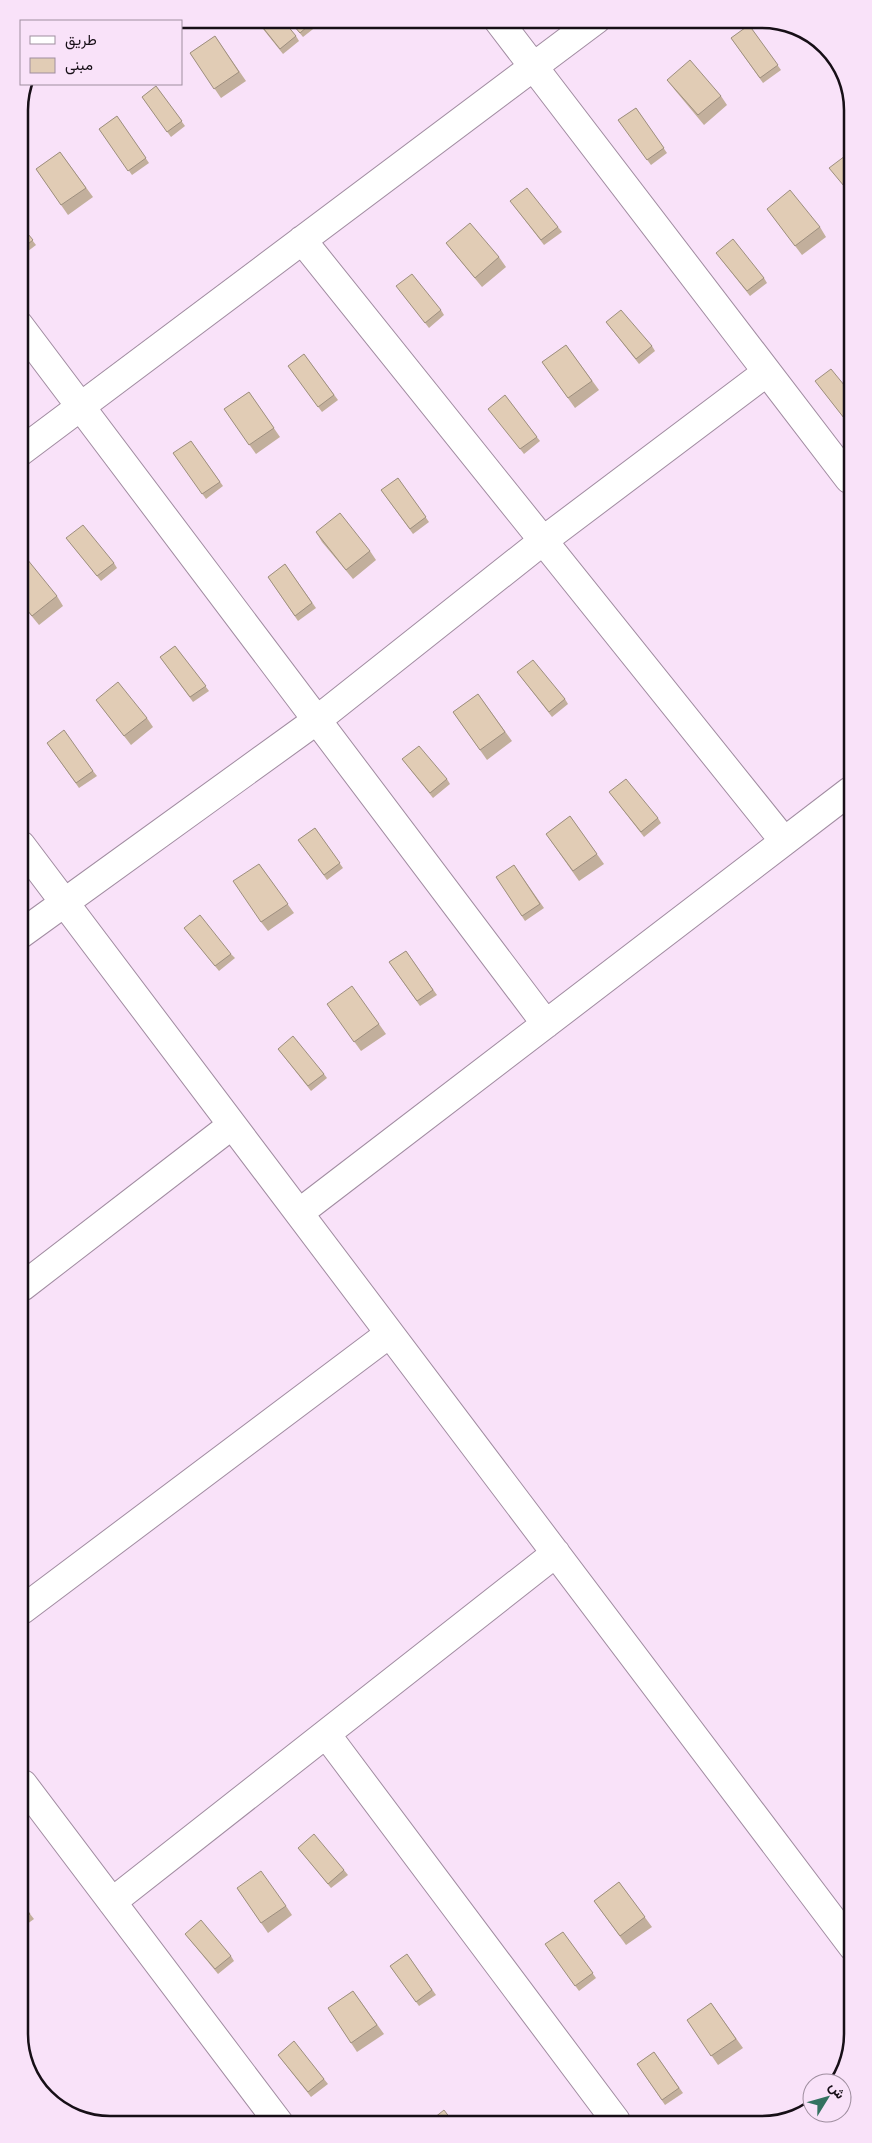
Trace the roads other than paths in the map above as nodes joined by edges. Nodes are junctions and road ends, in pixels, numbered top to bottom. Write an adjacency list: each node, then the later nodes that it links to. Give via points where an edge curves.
1 (504, 28): 3 (street)
2 (585, 28): 3 (street)
3 (534, 66): 4 (street); 6 (street)
4 (302, 240): 7 (street); 10 (street)
5 (28, 336): 7 (street)
6 (767, 372): 9 (street); 10 (street)
7 (80, 406): 8 (street); 11 (street)
8 (28, 446)
9 (844, 471)
10 (544, 540): 11 (street); 13 (street)
11 (317, 720): 15 (street); 17 (street)
12 (844, 796): 13 (street)
13 (784, 842): 17 (street)
14 (28, 854): 15 (street)
15 (64, 903): 16 (street); 18 (street)
16 (28, 929)
17 (546, 1024): 19 (street)
18 (232, 1125): 19 (street); 20 (street)
19 (299, 1213): 21 (street)
20 (28, 1282)
21 (389, 1334): 22 (street); 23 (street)
22 (556, 1553): 24 (street); 27 (street)
23 (28, 1605)
24 (326, 1734): 26 (street); 29 (street)
25 (28, 1791): 26 (street)
26 (112, 1902): 28 (street)
27 (844, 1935)
28 (273, 2115)
29 (612, 2116)

